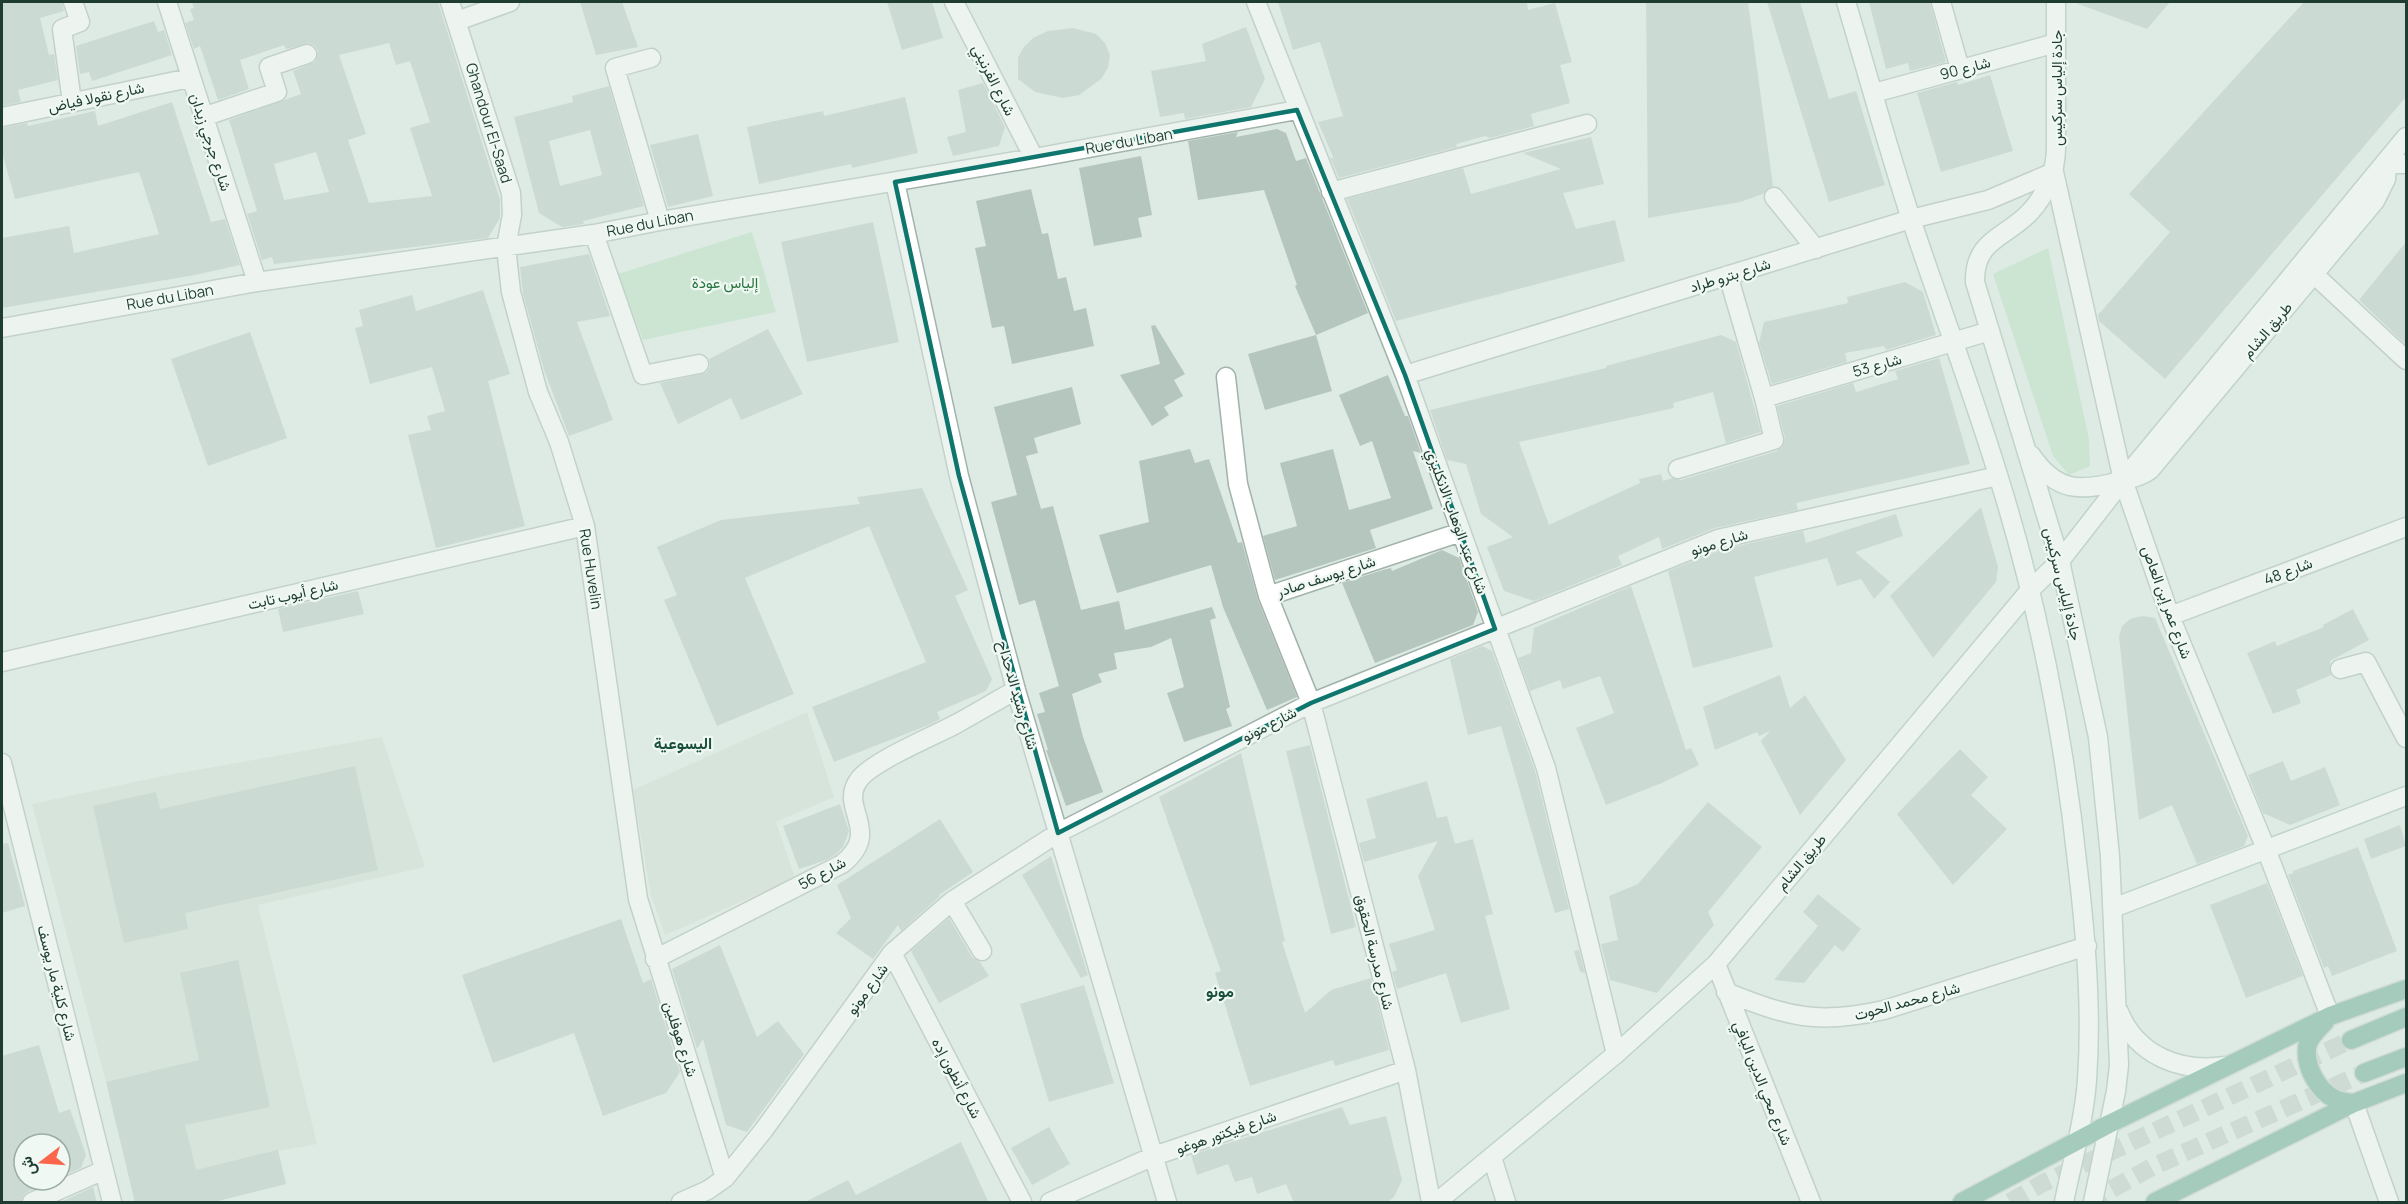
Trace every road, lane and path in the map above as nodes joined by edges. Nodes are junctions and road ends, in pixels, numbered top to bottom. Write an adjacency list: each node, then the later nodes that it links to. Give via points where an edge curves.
1 (72, 2): 17 (street, via 80,22 62,28)
2 (167, 2): 15 (street, شارع جرجي زيدان)
3 (450, 2): 10 (street, Ghandour El-Saad)
4 (510, 2): 10 (street)
5 (954, 2): 23 (street, شارع الفرنيني)
6 (1256, 2): 18 (street, شارع عبد الوهاب الانكليزي)
7 (1846, 2): 16 (street)
8 (1941, 2): 14 (street)
9 (2056, 2): 11 (street, جادة إلياس سركيس)
10 (457, 21): 33 (street, Ghandour El-Saad, via 510,193 512,214)
11 (2056, 43): 14 (street, شارع 90); 26 (street, جادة إلياس سركيس)
12 (308, 54): 20 (street, via 269,67 277,92)
13 (651, 58): 31 (street, via 615,68)
14 (1960, 69): 16 (street, شارع 90)
15 (190, 78): 17 (street, شارع نقولا فياض); 20 (street, شارع جرجي زيدان)
16 (1874, 93): 30 (street)
17 (72, 102): 19 (street, شارع نقولا فياض)
18 (1297, 110): 23 (street, Rue du Liban); 28 (street, شارع عبد الوهاب الانكليزي)
19 (2, 117)
20 (203, 117): 37 (street, شارع جرجي زيدان)
21 (1587, 123): 28 (street)
22 (2406, 137): 24 (street, طريق الشام)
23 (1034, 158): 27 (street, Rue du Liban)
24 (2387, 162): 25 (street); 35 (street, طريق الشام)
25 (2406, 164)
26 (2054, 172): 30 (street, شارع بترو طراد, via 1988,200); 39 (street, جادة إلياس سركيس, via 2031,211 1987,245 1977,262 1976,282); 49 (street, شارع عمر إبن العاص)
27 (895, 182): 31 (street, Rue du Liban); 60 (street, شارع رشيد الدحداح, via 959,476)
28 (1331, 192): 43 (street, شارع عبد الوهاب الانكليزي)
29 (1774, 197): 34 (street)
30 (1911, 219): 34 (street, شارع بترو طراد); 40 (street)
31 (660, 221): 32 (street, Rue du Liban)
32 (594, 234): 33 (street, Rue du Liban); 42 (street, via 643,375)
33 (506, 247): 37 (street, Rue du Liban); 50 (street, Rue Huvelin, via 517,319)
34 (1816, 249): 36 (street, شارع بترو طراد)
35 (2309, 269): 41 (street); 49 (street, طريق الشام)
36 (1728, 275): 43 (street, شارع بترو طراد); 45 (street)
37 (257, 282): 38 (street, Rue du Liban)
38 (2, 328)
39 (1990, 332): 40 (street, شارع 53); 46 (street, جادة إلياس سركيس)
40 (1954, 343): 45 (street, شارع 53); 48 (street)
41 (2406, 360)
42 (699, 363)
43 (1405, 375): 52 (street, شارع عبد الوهاب الانكليزي)
44 (1226, 377): 55 (street, via 1238,484)
45 (1764, 398): 47 (street, via 1774,440)
46 (2024, 444): 49 (street, via 2058,483 2089,489); 53 (street, جادة إلياس سركيس)
47 (1678, 469)
48 (1998, 476): 54 (street); 57 (street, شارع مونو, via 1718,539)
49 (2123, 480): 53 (street, طريق الشام); 56 (street, شارع عمر إبن العاص)
50 (585, 526): 58 (street, شارع أيوب تابت); 67 (street, Rue Huvelin)
51 (2406, 526): 56 (street, شارع 48)
52 (1461, 532): 55 (street, شارع يوسف صادر); 57 (street, شارع عبد الوهاب الانكليزي)
53 (2060, 561): 54 (street, طريق الشام); 69 (street, جادة إلياس سركيس, via 2098,737)
54 (2030, 590): 70 (street, via 2073,819); 74 (street, طريق الشام)
55 (1268, 596): 61 (street, شارع يوسف صادر)
56 (2169, 616): 66 (street, شارع عمر إبن العاص)
57 (1495, 629): 61 (street, شارع مونو); 81 (street, شارع عبد الوهاب الانكليزي, via 1546,768)
58 (2, 662)
59 (2340, 669): 62 (street, via 2366,662)
60 (1016, 690): 65 (street, شارع رشيد الدحداح); 73 (street, شارع 56, via 859,779 854,795 861,833 859,846 842,864)
61 (1311, 703): 65 (street, شارع مونو); 84 (street, شارع مدرسة الحقوق)
62 (2406, 738)
63 (2, 763): 92 (street, شارع كلية مار يوسف)
64 (2406, 796): 66 (street)
65 (1058, 833): 68 (street, شارع مونو); 90 (street, شارع رشيد الدحداح)
66 (2266, 849): 69 (street); 78 (street, شارع عمر إبن العاص)
67 (638, 899): 73 (street, شارع هوفلين)
68 (952, 901): 71 (street); 72 (street, شارع مونو)
69 (2113, 908): 77 (street, جادة إلياس سركيس)
70 (2086, 946): 76 (street, شارع محمد الحوت, via 1895,1007 1834,1019 1790,1015); 89 (street, via 2086,1082)
71 (982, 951)
72 (892, 953): 93 (street, شارع مونو); 97 (street, شارع أنطون إده)
73 (655, 959): 93 (street, شارع هوفلين)
74 (1716, 964): 76 (street, شارع محي الدين اليافي); 81 (street, طريق الشام)
75 (2406, 989): 78 (main road)
76 (1726, 992): 103 (street, شارع محي الدين اليافي)
77 (2116, 1005): 83 (street, via 2139,1043 2159,1057 2182,1066); 88 (street, جادة إلياس سركيس, via 2118,1078)
78 (2331, 1016): 83 (main road); 87 (main road, via 2315,1031 2307,1047 2309,1065 2318,1084 2330,1096)
79 (2406, 1017): 80 (main road)
80 (2351, 1040)
81 (1616, 1054): 91 (street, طريق الشام)
82 (2406, 1057): 85 (main road)
83 (2231, 1066): 88 (main road)
84 (1406, 1070): 90 (street, شارع فيكتور هوغو); 100 (street, شارع مدرسة الحقوق)
85 (2364, 1074)
86 (2406, 1083): 87 (main road)
87 (2354, 1103): 107 (main road); 108 (street)
88 (2109, 1124): 89 (main road); 106 (street, جادة إلياس سركيس)
89 (2076, 1141): 104 (main road); 105 (street)
90 (1154, 1156): 98 (street, شارع فيكتور هوغو); 99 (street, شارع رشيد الدحداح)
91 (1492, 1157): 101 (street, طريق الشام); 102 (street)
92 (104, 1170): 94 (street); 95 (street, شارع كلية مار يوسف)
93 (725, 1178): 96 (street, شارع مونو)
94 (32, 1203)
95 (112, 1203)
96 (681, 1203)
97 (1022, 1203)
98 (1050, 1203)
99 (1167, 1203)
100 (1431, 1203)
101 (1437, 1203)
102 (1506, 1203)
103 (1811, 1203)
104 (1962, 1203)
105 (2064, 1203)
106 (2093, 1203)
107 (2155, 1203)
108 (2390, 1203)

